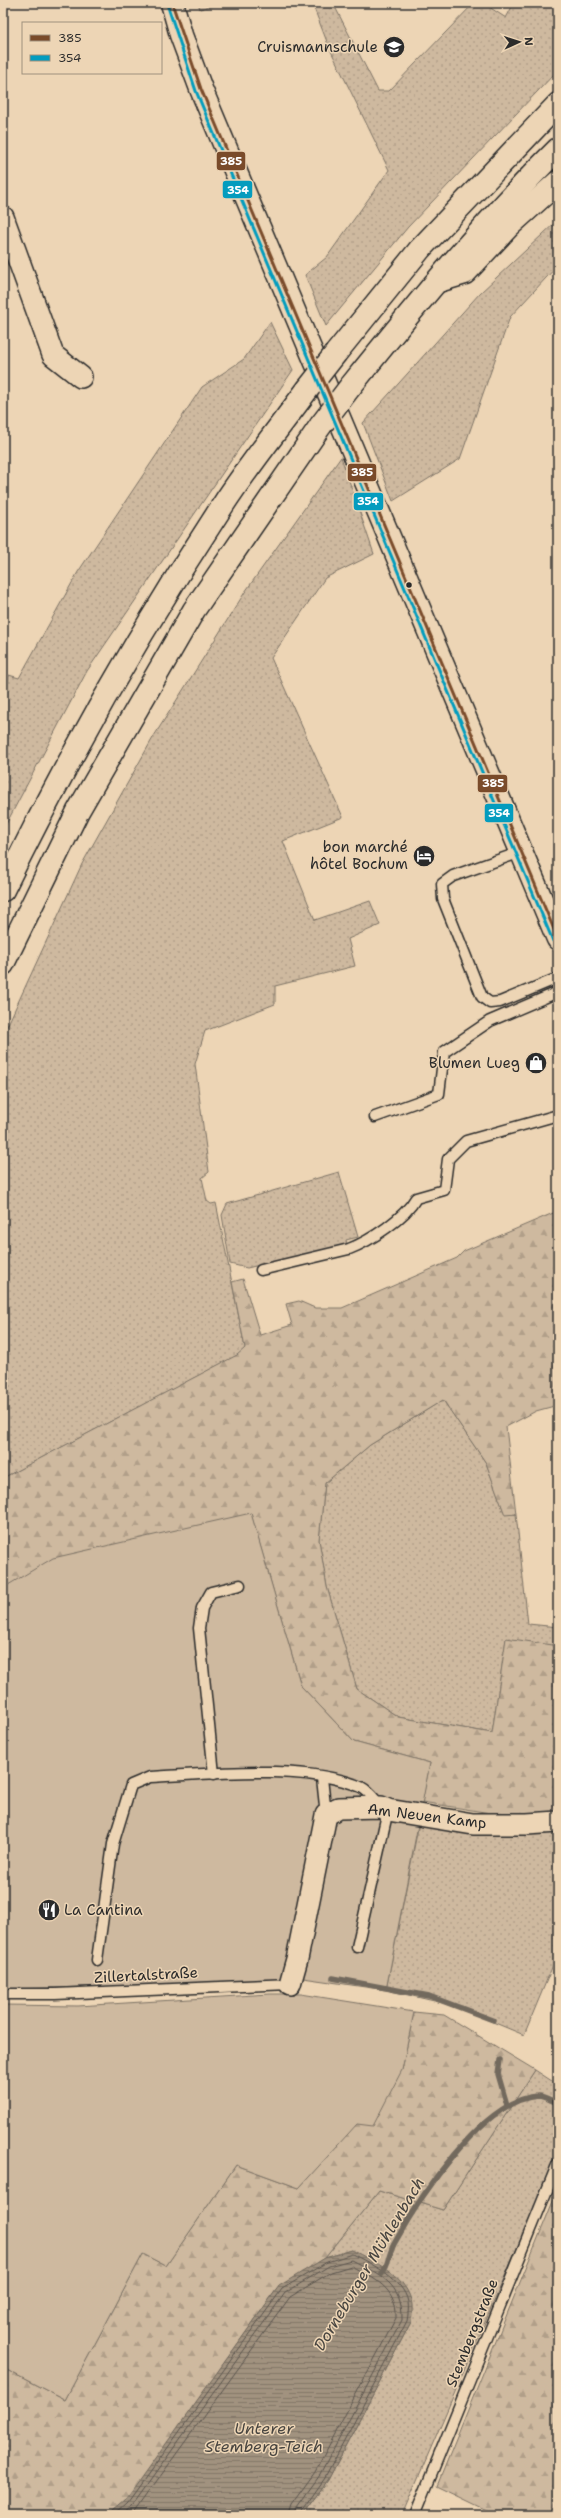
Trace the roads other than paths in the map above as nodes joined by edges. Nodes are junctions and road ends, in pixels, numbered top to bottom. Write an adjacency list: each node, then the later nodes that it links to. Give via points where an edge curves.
1 (172, 3): 8 (main road, via 204,96)
2 (558, 104): 9 (main road, bridge, via 420,249 306,390 224,504 144,632 76,748)
3 (558, 149): 6 (main road, via 484,227)
4 (558, 182): 6 (main road, via 509,226 465,273)
5 (3, 217): 7 (street, via 53,355)
6 (437, 282): 11 (main road, bridge, via 321,425 231,553 186,623 78,811)
7 (81, 377)
8 (522, 852): 10 (main road); 12 (lane, via 453,876 442,884 443,899 482,997 490,1003 500,1002)
9 (3, 890)
10 (558, 939)
11 (3, 964)
12 (558, 978)
13 (558, 992): 15 (lane, via 490,1021 444,1052 439,1094)
14 (558, 1115): 16 (lane, via 466,1141 448,1159 444,1190 416,1198 410,1208 363,1244)
15 (375, 1117)
16 (261, 1270)
17 (240, 1585): 18 (lane, via 211,1592 202,1608 200,1628)
18 (214, 1774): 19 (lane, via 295,1774); 24 (lane, via 150,1777 131,1785 113,1844)
19 (322, 1778): 20 (lane, via 339,1780 363,1788); 21 (lane)
20 (385, 1808): 21 (street, Am Neuen Kamp, via 338,1808); 22 (street, Am Neuen Kamp, via 473,1824); 23 (lane)
21 (326, 1816): 25 (street)
22 (558, 1822)
23 (357, 1947)
24 (97, 1960)
25 (290, 1984): 26 (lane, Zillertalstraße)
26 (3, 1994)
27 (558, 2162): 28 (lane, Stembergstraße)
28 (415, 2515)

